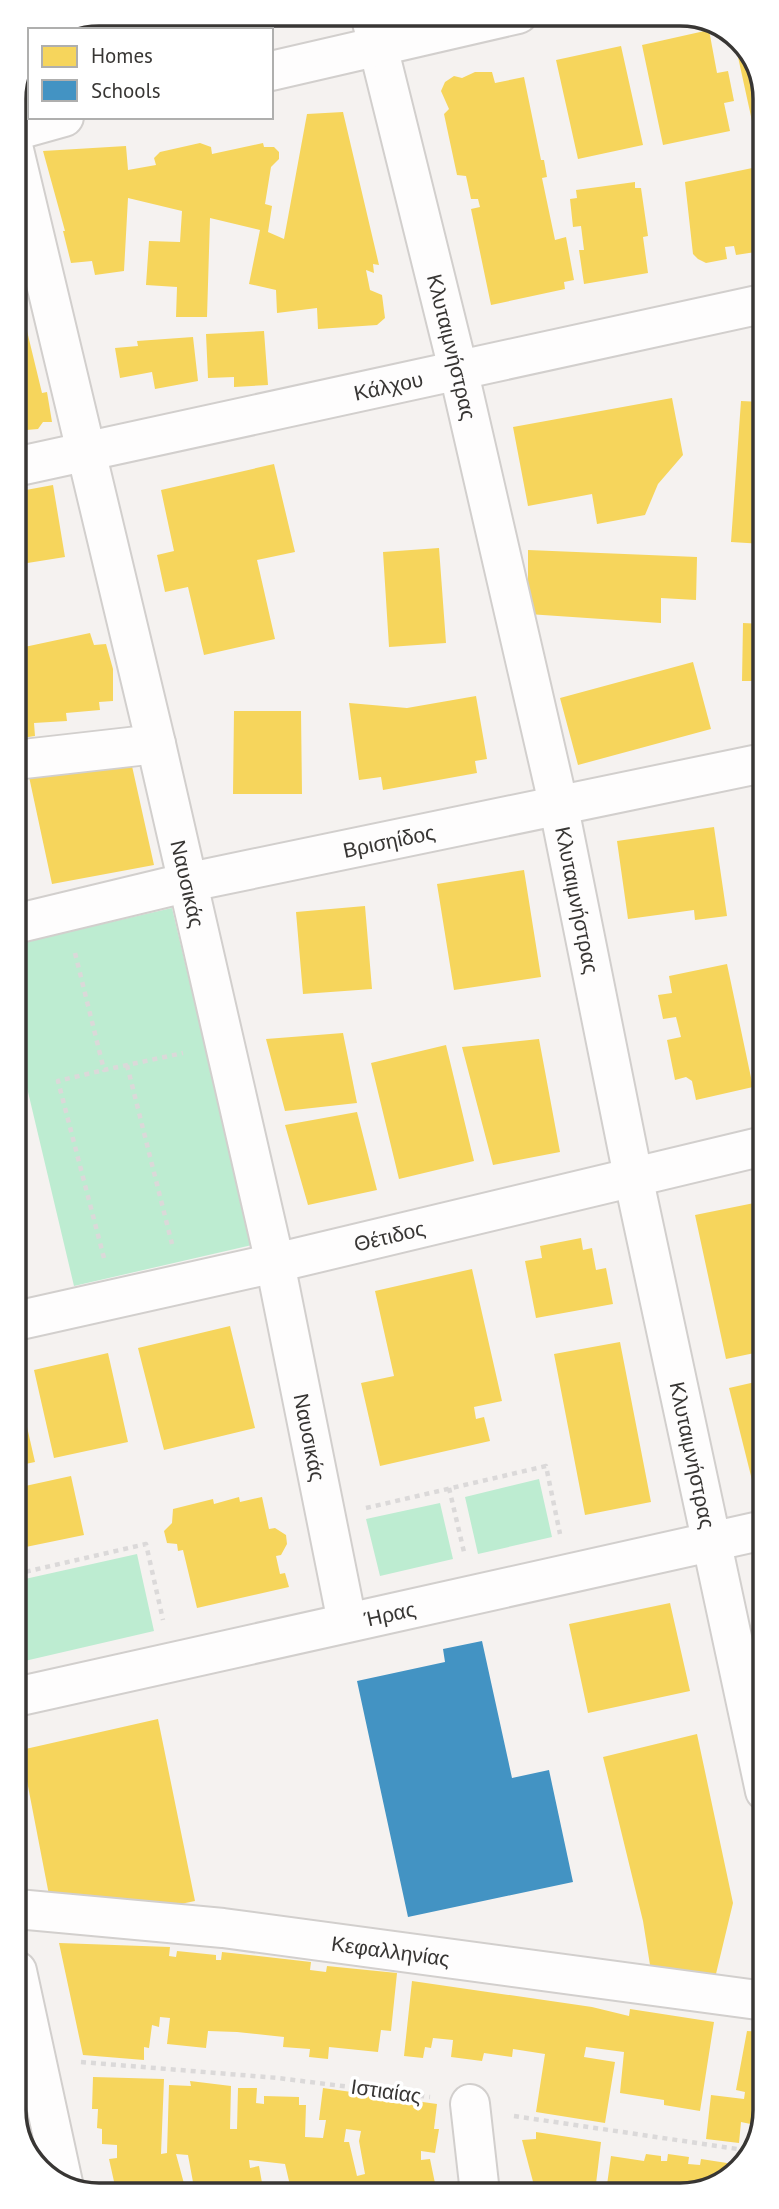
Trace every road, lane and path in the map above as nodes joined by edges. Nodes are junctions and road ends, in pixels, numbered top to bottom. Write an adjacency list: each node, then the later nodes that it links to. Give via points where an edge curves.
1 (416, 26): 2 (street)
2 (374, 31): 3 (street); 8 (street, Κλυταιμνήστρας)
3 (273, 70)
4 (57, 119): 5 (street)
5 (26, 128)
6 (26, 200): 9 (street, Ναυσικάς)
7 (753, 306): 8 (street, Κάλχου)
8 (459, 373): 9 (street, Κάλχου); 14 (street, Κλυταιμνήστρας)
9 (86, 453): 10 (street, Κάλχου); 11 (street, Ναυσικάς)
10 (26, 465)
11 (156, 744): 12 (street); 15 (street, Ναυσικάς)
12 (26, 759)
13 (753, 765): 14 (street, Βρισηίδος)
14 (558, 803): 15 (street, Βρισηίδος); 22 (street, Κλυταιμνήστρας)
15 (185, 883): 16 (street, Βρισηίδος); 18 (street, Ναυσικάς)
16 (65, 912): 17 (street, Βρισηίδος); 20 (path)
17 (26, 921)
18 (222, 1044): 19 (path); 23 (street, Ναυσικάς)
19 (127, 1065): 20 (path); 24 (path)
20 (104, 1070): 25 (path, via 58,1081)
21 (753, 1149): 22 (street, Θέτιδος)
22 (633, 1176): 23 (street, Θέτιδος); 30 (street, Κλυταιμνήστρας)
23 (275, 1263): 24 (street, Θέτιδος); 28 (street, Ναυσικάς)
24 (182, 1283): 25 (street, Θέτιδος)
25 (114, 1299): 26 (street, Θέτιδος)
26 (26, 1319)
27 (449, 1489): 28 (path); 32 (path, via 546,1466); 33 (path)
28 (326, 1517): 34 (street, Ναυσικάς)
29 (753, 1532): 30 (street, Ήρας)
30 (711, 1542): 32 (street, Ήρας); 37 (street, Κλυταιμνήστρας)
31 (26, 1572): 35 (path, via 146,1545)
32 (569, 1572): 33 (street, Ήρας)
33 (473, 1594): 34 (street, Ήρας)
34 (347, 1622): 35 (street, Ήρας)
35 (173, 1662): 36 (street, Ήρας)
36 (26, 1695)
37 (753, 1736)
38 (26, 1910): 39 (street, Κεφαλληνίας, via 223,1928)
39 (753, 1999)
40 (26, 2018): 41 (street)
41 (34, 2059): 42 (path, Ιστιαίας, via 278,2078); 44 (street)
42 (470, 2104): 43 (path, Ιστιαίας, via 522,2119); 45 (street)
43 (741, 2150)
44 (60, 2171)
45 (480, 2183)

